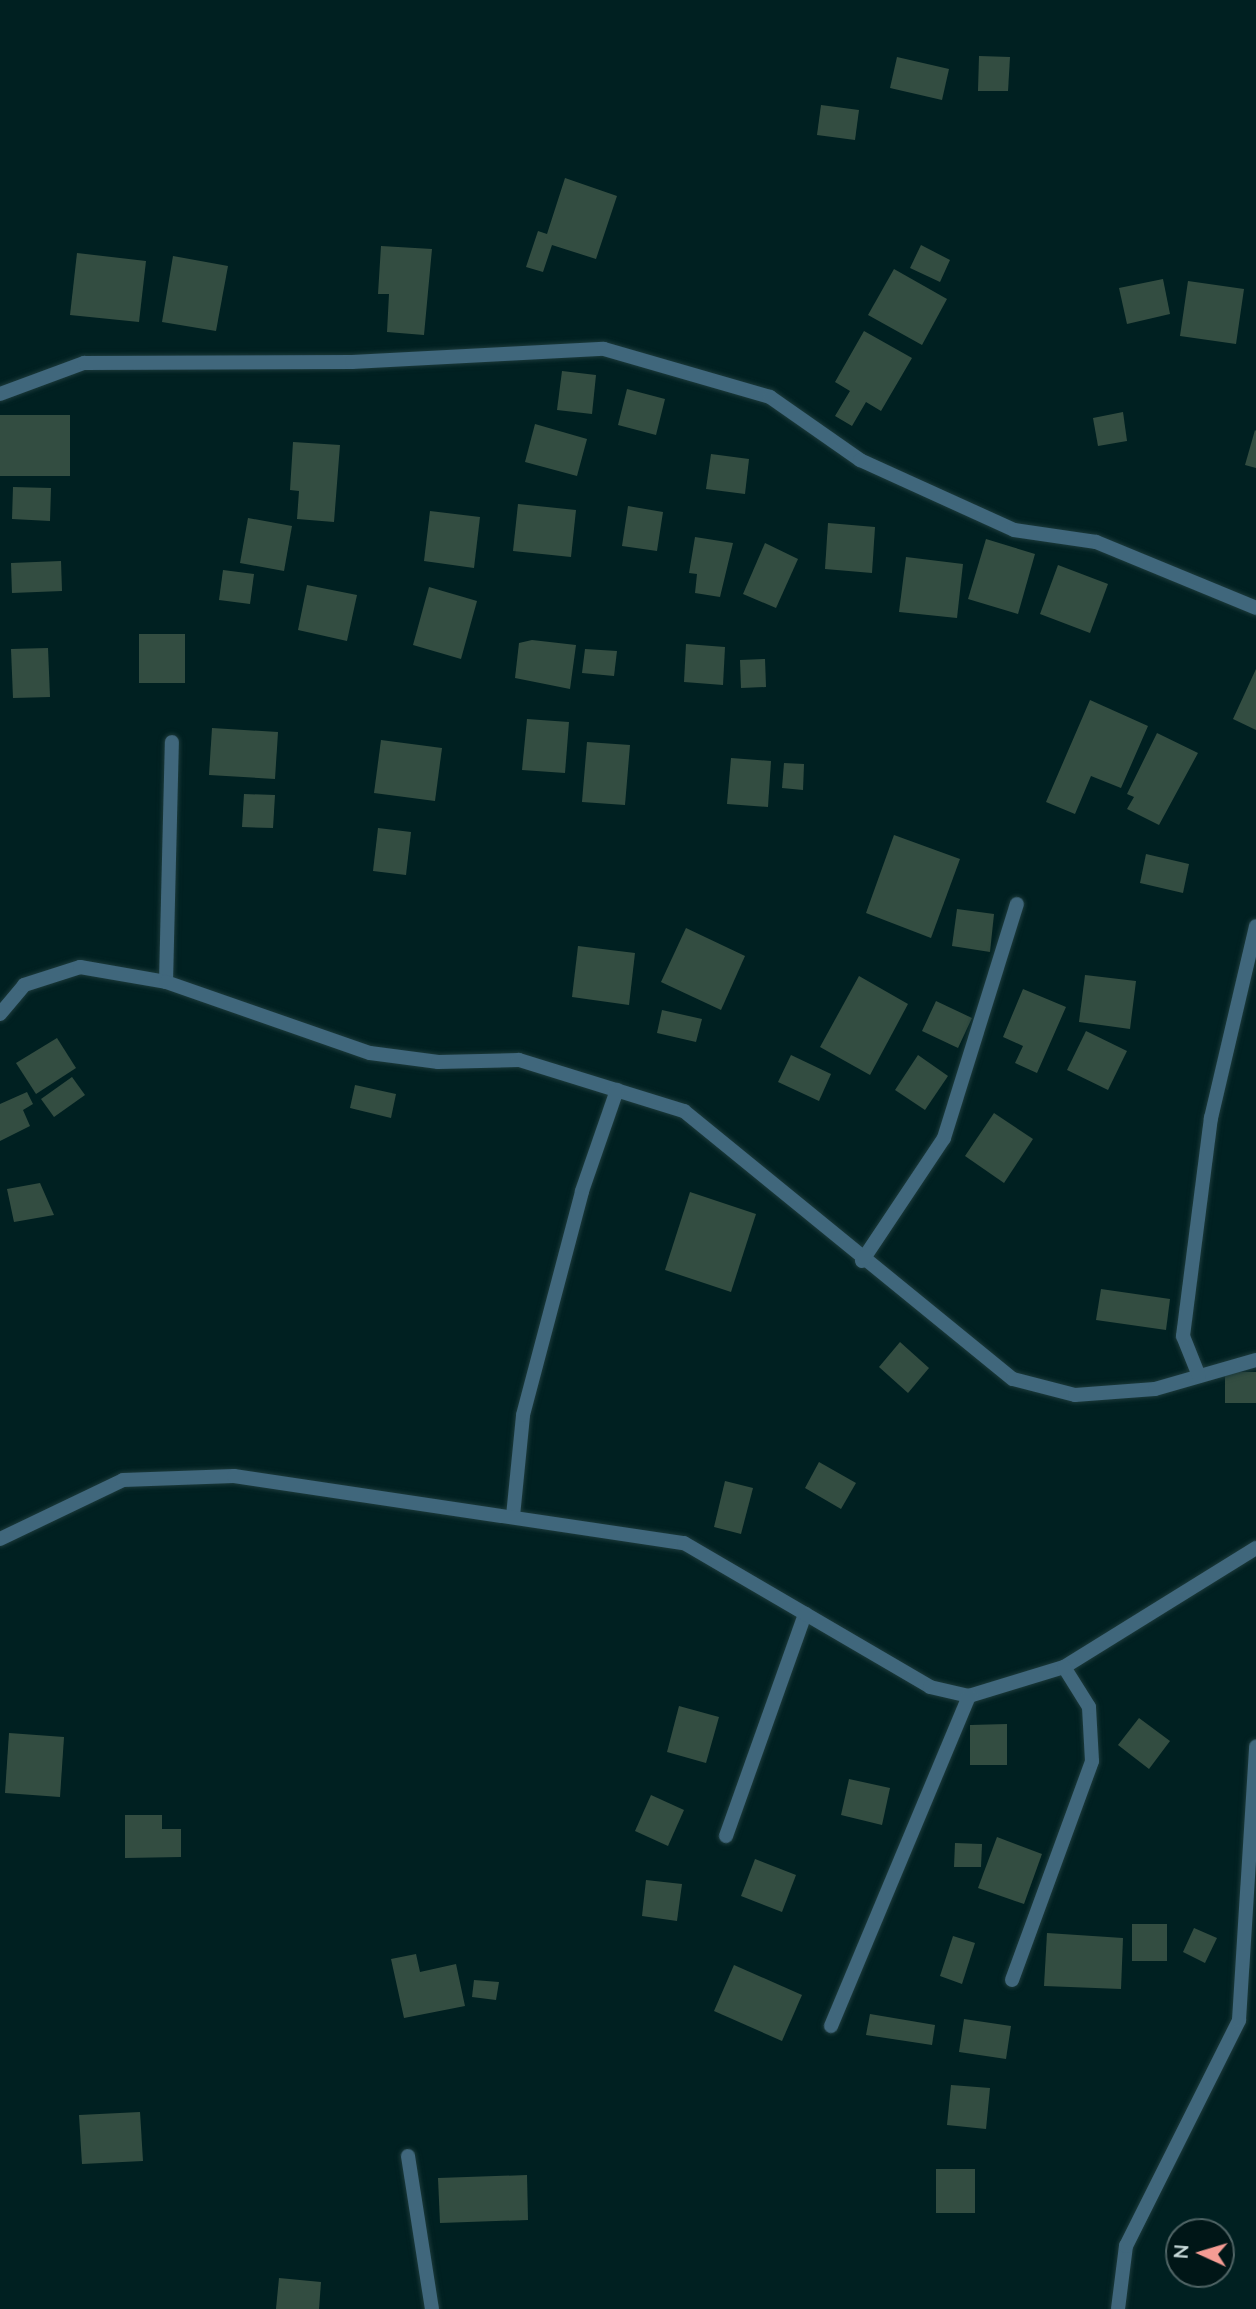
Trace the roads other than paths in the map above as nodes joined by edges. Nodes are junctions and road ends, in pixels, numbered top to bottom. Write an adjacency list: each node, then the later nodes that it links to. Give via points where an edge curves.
1 (0, 394): 2 (street, via 83,363 352,362 604,349 770,397 860,460 1014,530 1096,542)
2 (1256, 608)
3 (172, 742): 6 (street)
4 (1017, 904): 9 (street, via 944,1138)
5 (1256, 926): 11 (street, via 1207,1145 1184,1336)
6 (166, 982): 7 (street, via 80,967 24,985); 8 (street, via 370,1053 438,1062 519,1060)
7 (0, 1014)
8 (617, 1090): 9 (street, via 684,1111); 12 (street, via 582,1191 523,1415)
9 (862, 1261): 11 (street, via 1013,1379 1075,1395 1154,1389)
10 (1256, 1360): 11 (street)
11 (1199, 1376)
12 (513, 1516): 13 (street, via 234,1476 123,1480); 15 (street, via 684,1543)
13 (0, 1539)
14 (1256, 1548): 16 (street)
15 (805, 1614): 17 (street, via 930,1687); 19 (street)
16 (1064, 1667): 17 (street); 20 (street, via 1089,1707 1092,1761)
17 (969, 1696): 21 (street)
18 (1256, 1747): 24 (street, via 1239,2020 1126,2246)
19 (726, 1836)
20 (1012, 1980)
21 (831, 2026)
22 (408, 2156): 23 (street)
23 (432, 2309)
24 (1118, 2309)

